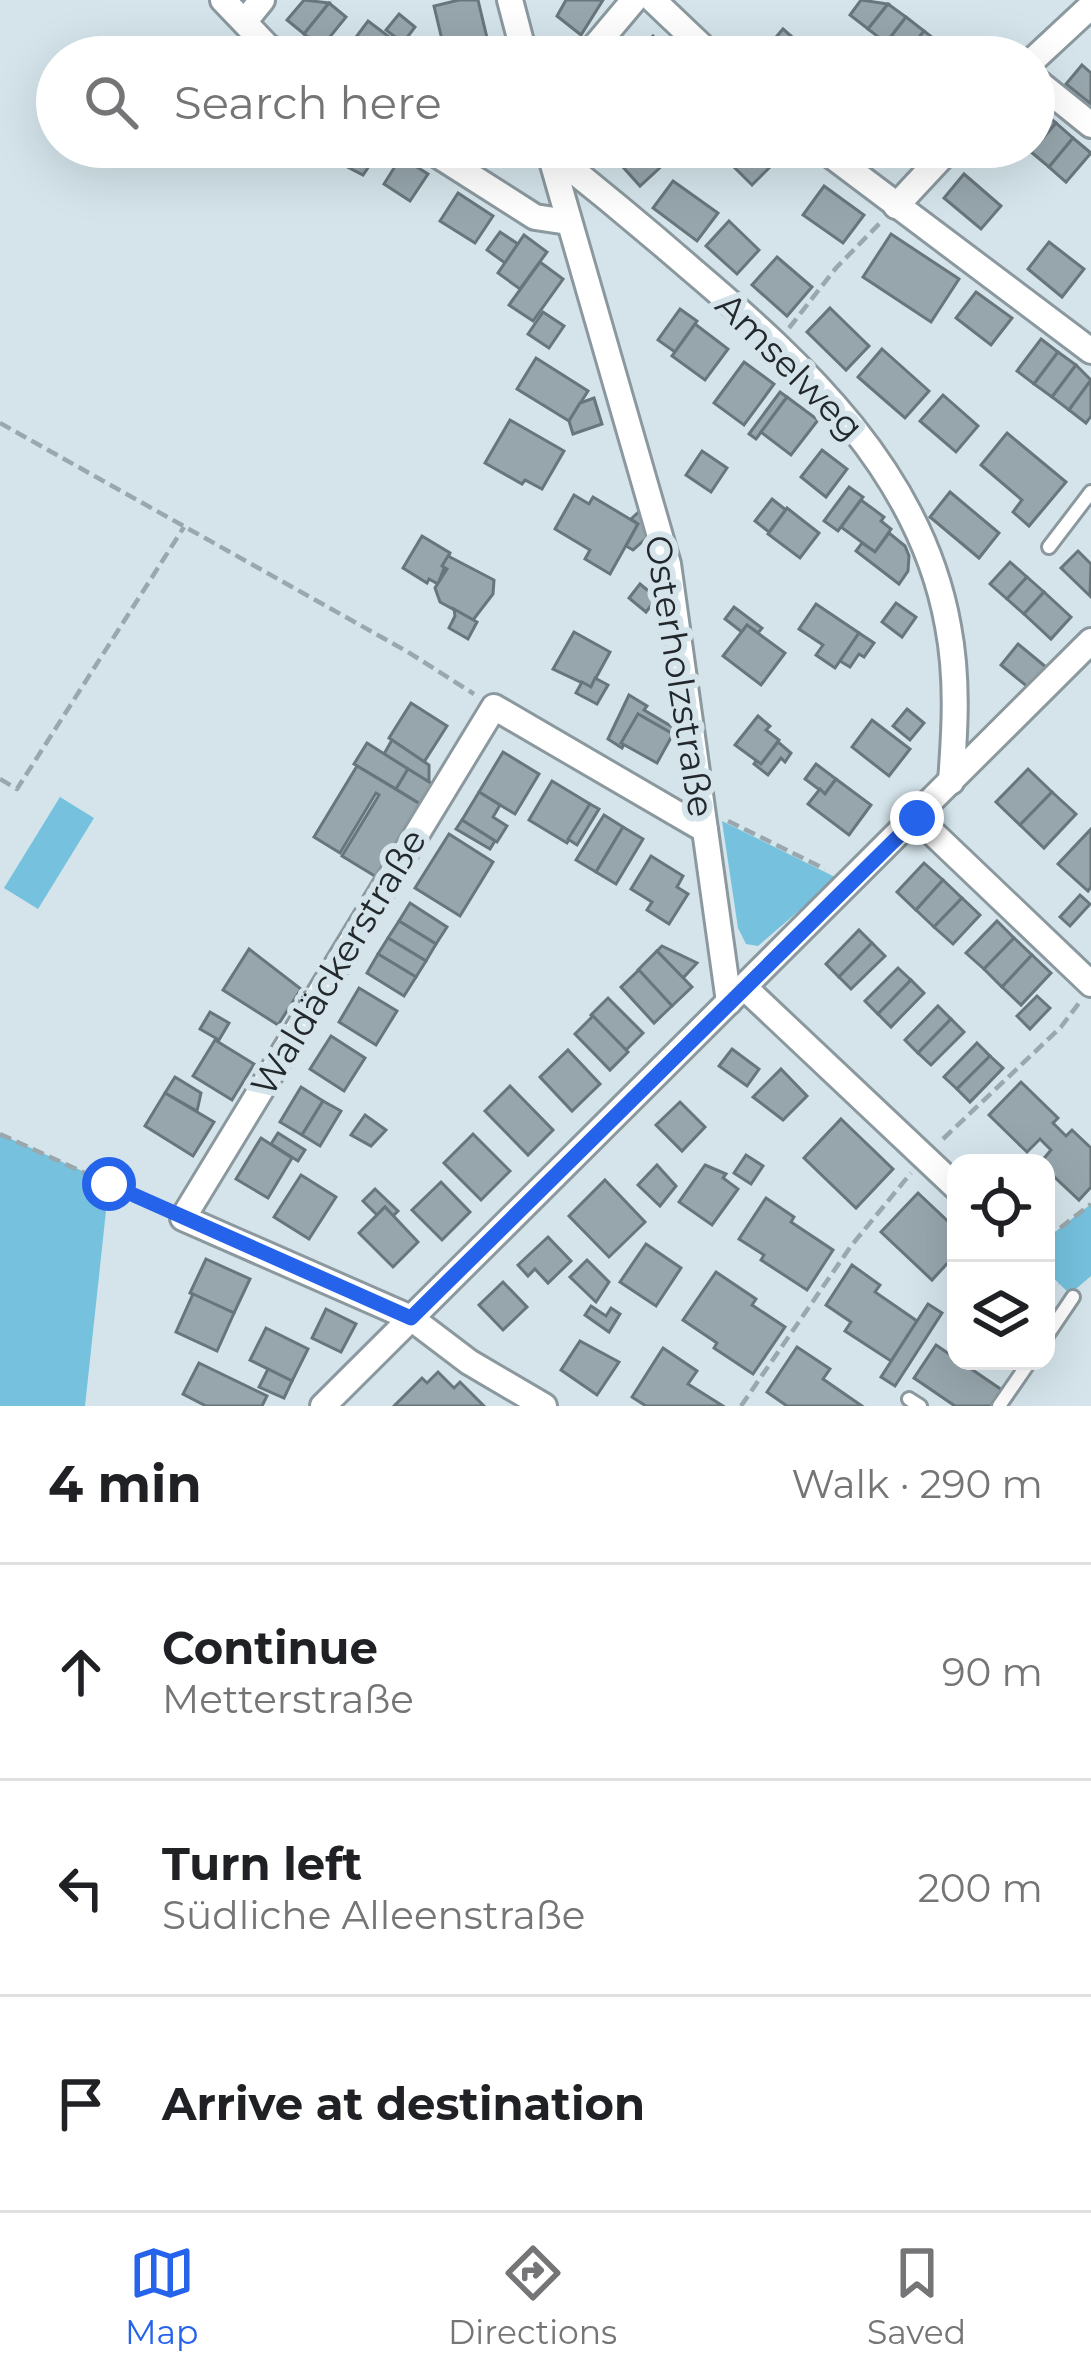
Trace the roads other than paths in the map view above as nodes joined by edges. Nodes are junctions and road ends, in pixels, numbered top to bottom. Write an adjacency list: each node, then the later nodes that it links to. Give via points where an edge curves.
1 (224, 0): 7 (street)
2 (262, 0): 7 (street)
3 (510, 0): 9 (street)
4 (634, 0): 10 (street)
5 (653, 0): 11 (street)
6 (1090, 8): 12 (street)
7 (245, 21): 8 (street)
8 (258, 36)
9 (519, 36)
10 (604, 36)
11 (691, 36)
12 (1055, 40)
13 (1055, 96): 14 (street)
14 (1091, 125)
15 (458, 168): 21 (street, via 535,218)
16 (554, 168): 21 (street, Osterholzstraße)
17 (570, 168): 26 (street, Amselweg, via 777,344 875,455 930,564 948,621 956,682)
18 (847, 168): 20 (street)
19 (931, 168): 20 (street)
20 (896, 206): 22 (street)
21 (568, 223): 28 (street, Osterholzstraße, via 668,564)
22 (1091, 351)
23 (1091, 492): 24 (lane)
24 (1049, 548)
25 (1091, 641): 26 (street)
26 (951, 782): 27 (street)
27 (917, 818): 29 (street); 30 (street)
28 (703, 819): 30 (street, Osterholzstraße); 33 (street, Waldäckerstraße, via 494,706 182,1218)
29 (1086, 992)
30 (737, 995): 31 (street); 33 (street)
31 (947, 1179)
32 (1073, 1297): 34 (lane)
33 (411, 1318): 36 (street); 37 (street)
34 (1055, 1324)
35 (1024, 1370): 38 (lane)
36 (323, 1406)
37 (544, 1406)
38 (999, 1406)

